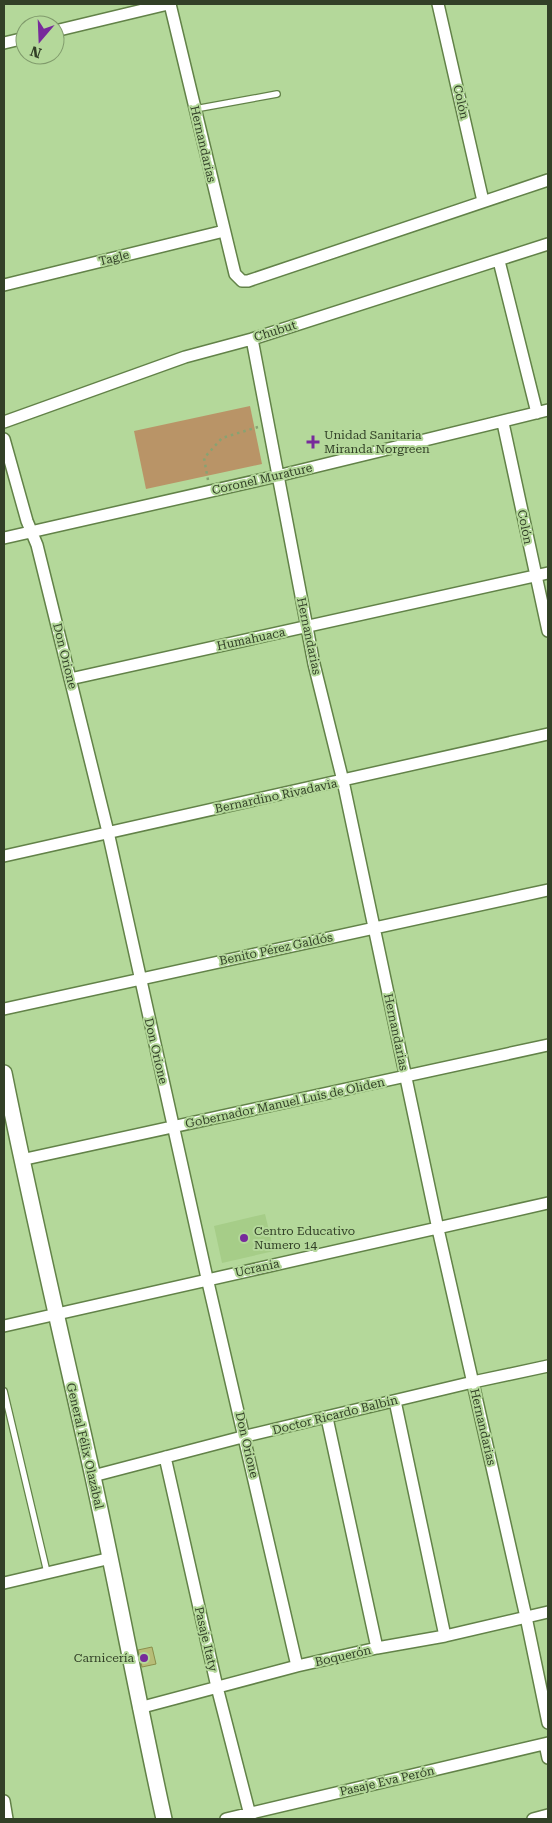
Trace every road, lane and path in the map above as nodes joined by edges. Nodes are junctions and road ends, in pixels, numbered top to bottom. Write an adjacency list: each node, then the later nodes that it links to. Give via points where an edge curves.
1 (169, 4): 3 (street); 5 (street, Hernandarias)
2 (438, 4): 7 (street, Colón)
3 (65, 29)
4 (277, 94): 5 (lane)
5 (195, 109): 8 (street, Hernandarias)
6 (548, 180): 7 (street)
7 (483, 201): 8 (street, Hernandarias, via 248,280 242,280 235,274)
8 (224, 231): 11 (street, Tagle)
9 (548, 244): 10 (street, Chubut)
10 (499, 261): 12 (street, Chubut); 13 (street)
11 (4, 284)
12 (252, 339): 14 (street, Chubut, via 185,357); 16 (street, Hernandarias)
13 (542, 411): 15 (street, Coronel Murature)
14 (4, 422)
15 (503, 423): 18 (street, Coronel Murature); 23 (street, Colón)
16 (267, 425): 18 (street, Hernandarias); 19 (path, via 222,438 204,458)
17 (4, 439): 20 (street, Don Orione)
18 (277, 476): 19 (street, Coronel Murature); 24 (street, Hernandarias)
19 (211, 491): 20 (street, Coronel Murature)
20 (31, 532): 21 (street, Coronel Murature); 26 (street, Don Orione)
21 (4, 538)
22 (548, 573): 23 (street, Humahuaca)
23 (536, 575): 24 (street, Humahuaca); 25 (street, Colón)
24 (306, 626): 26 (street, Humahuaca); 28 (street, Hernandarias)
25 (548, 631)
26 (70, 679): 29 (street, Don Orione)
27 (548, 734): 28 (street, Bernardino Rivadavia)
28 (342, 781): 29 (street, Bernardino Rivadavia); 32 (street, Hernandarias)
29 (108, 832): 30 (street, Bernardino Rivadavia); 33 (street, Don Orione)
30 (4, 856)
31 (548, 890): 32 (street, Benito Pérez Galdós)
32 (373, 929): 33 (street, Benito Pérez Galdós); 37 (street, Hernandarias)
33 (140, 978): 34 (street, Benito Pérez Galdós); 38 (street, Don Orione)
34 (4, 1009)
35 (548, 1045): 37 (street, Gobernador Manuel Luis de Oliden)
36 (4, 1076): 39 (street, General Félix Olazábal)
37 (406, 1077): 38 (street, Gobernador Manuel Luis de Oliden); 41 (street, Hernandarias)
38 (174, 1127): 39 (street, Gobernador Manuel Luis de Oliden); 42 (street, Don Orione)
39 (21, 1160): 43 (street, General Félix Olazábal)
40 (548, 1204): 41 (street, Ucrania)
41 (438, 1229): 42 (street, Ucrania); 46 (street, Hernandarias)
42 (207, 1278): 43 (street, Ucrania); 50 (street, Don Orione)
43 (55, 1314): 44 (street); 52 (street, General Félix Olazábal)
44 (4, 1326)
45 (548, 1366): 46 (street, Doctor Ricardo Balbín)
46 (473, 1382): 48 (street, Doctor Ricardo Balbín); 57 (street, Hernandarias)
47 (4, 1391): 54 (lane)
48 (395, 1401): 49 (street, Doctor Ricardo Balbín); 58 (street)
49 (327, 1418): 50 (street, Doctor Ricardo Balbín); 59 (street)
50 (246, 1436): 51 (street, Doctor Ricardo Balbín); 60 (street, Don Orione)
51 (165, 1457): 52 (street, Doctor Ricardo Balbín); 61 (street, Pasaje Itaty)
52 (93, 1476): 53 (street, General Félix Olazábal)
53 (111, 1558): 54 (street); 62 (street, General Félix Olazábal)
54 (47, 1572): 55 (street)
55 (4, 1583)
56 (548, 1612): 57 (street, Boquerón)
57 (526, 1616): 58 (street, Boquerón); 63 (street, Hernandarias)
58 (445, 1636): 59 (street, Boquerón)
59 (377, 1648): 60 (street, Boquerón)
60 (297, 1666): 61 (street, Boquerón)
61 (217, 1687): 62 (street, Boquerón); 68 (street, Pasaje Itaty)
62 (139, 1708): 70 (street, General Félix Olazábal)
63 (548, 1723)
64 (547, 1744): 65 (street); 68 (street, Pasaje Eva Perón)
65 (548, 1758)
66 (4, 1802): 69 (street)
67 (548, 1815): 72 (street)
68 (250, 1816): 71 (street, Pasaje Eva Perón)
69 (7, 1819)
70 (164, 1819)
71 (226, 1819)
72 (533, 1819)

